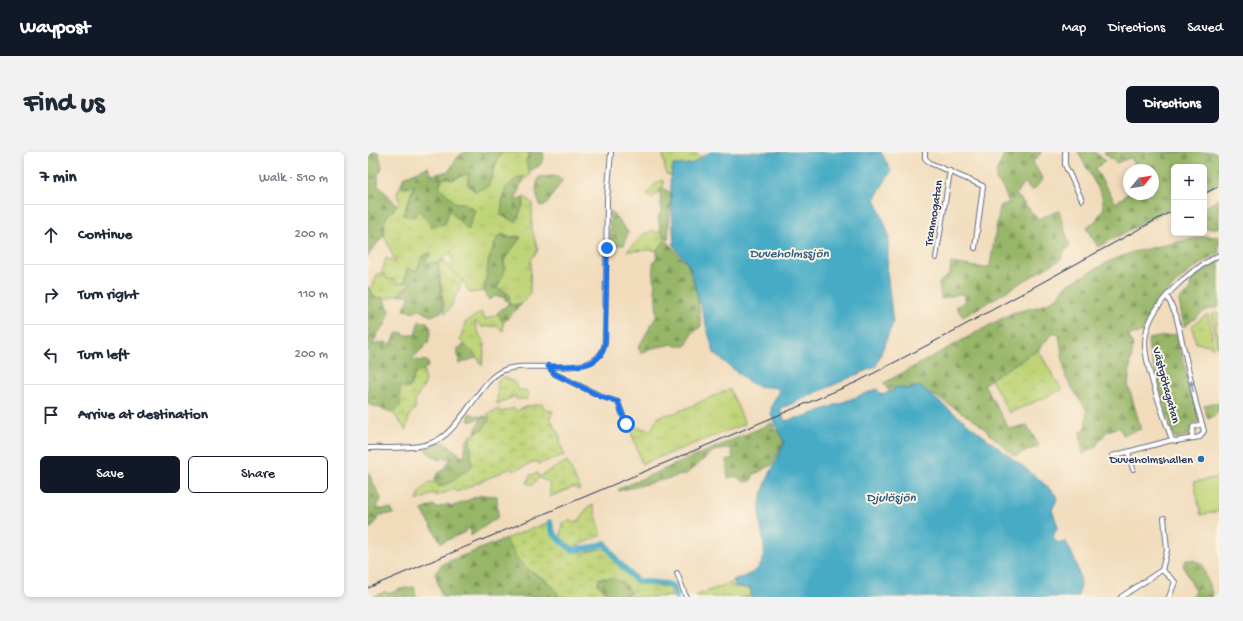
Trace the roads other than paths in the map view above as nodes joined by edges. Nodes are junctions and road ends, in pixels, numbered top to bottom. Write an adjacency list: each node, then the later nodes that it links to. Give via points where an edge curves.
1 (611, 152): 10 (street, via 607,198 604,348 596,360 584,365)
2 (926, 152): 4 (street, via 925,158 930,163)
3 (1065, 152): 5 (street, via 1065,166)
4 (950, 171): 6 (street, via 983,186); 8 (street, Tranmogatan)
5 (1082, 200)
6 (975, 248)
7 (1219, 255): 9 (street, Västgötagatan, via 1188,274)
8 (936, 258)
9 (1167, 296): 12 (street, Västgötagatan, one-way to 9, via 1176,315); 14 (street, Västgötagatan, via 1151,321 1145,342 1152,377)
10 (548, 366): 11 (street, via 555,374 618,402); 15 (street, via 519,366 498,373 451,430 433,443)
11 (626, 424)
12 (1202, 424): 13 (street, Västgötagatan, via 1193,427); 13 (street, via 1203,434)
13 (1192, 438): 14 (street, Västgötagatan)
14 (1172, 440): 16 (street)
15 (368, 448)
16 (1128, 452): 17 (street); 18 (street)
17 (1112, 456)
18 (1133, 469)
19 (1164, 518): 20 (street, via 1168,550)
20 (1162, 570): 23 (street); 24 (street, via 1175,582)
21 (677, 574): 22 (street)
22 (686, 597)
23 (1121, 597)
24 (1169, 597)

